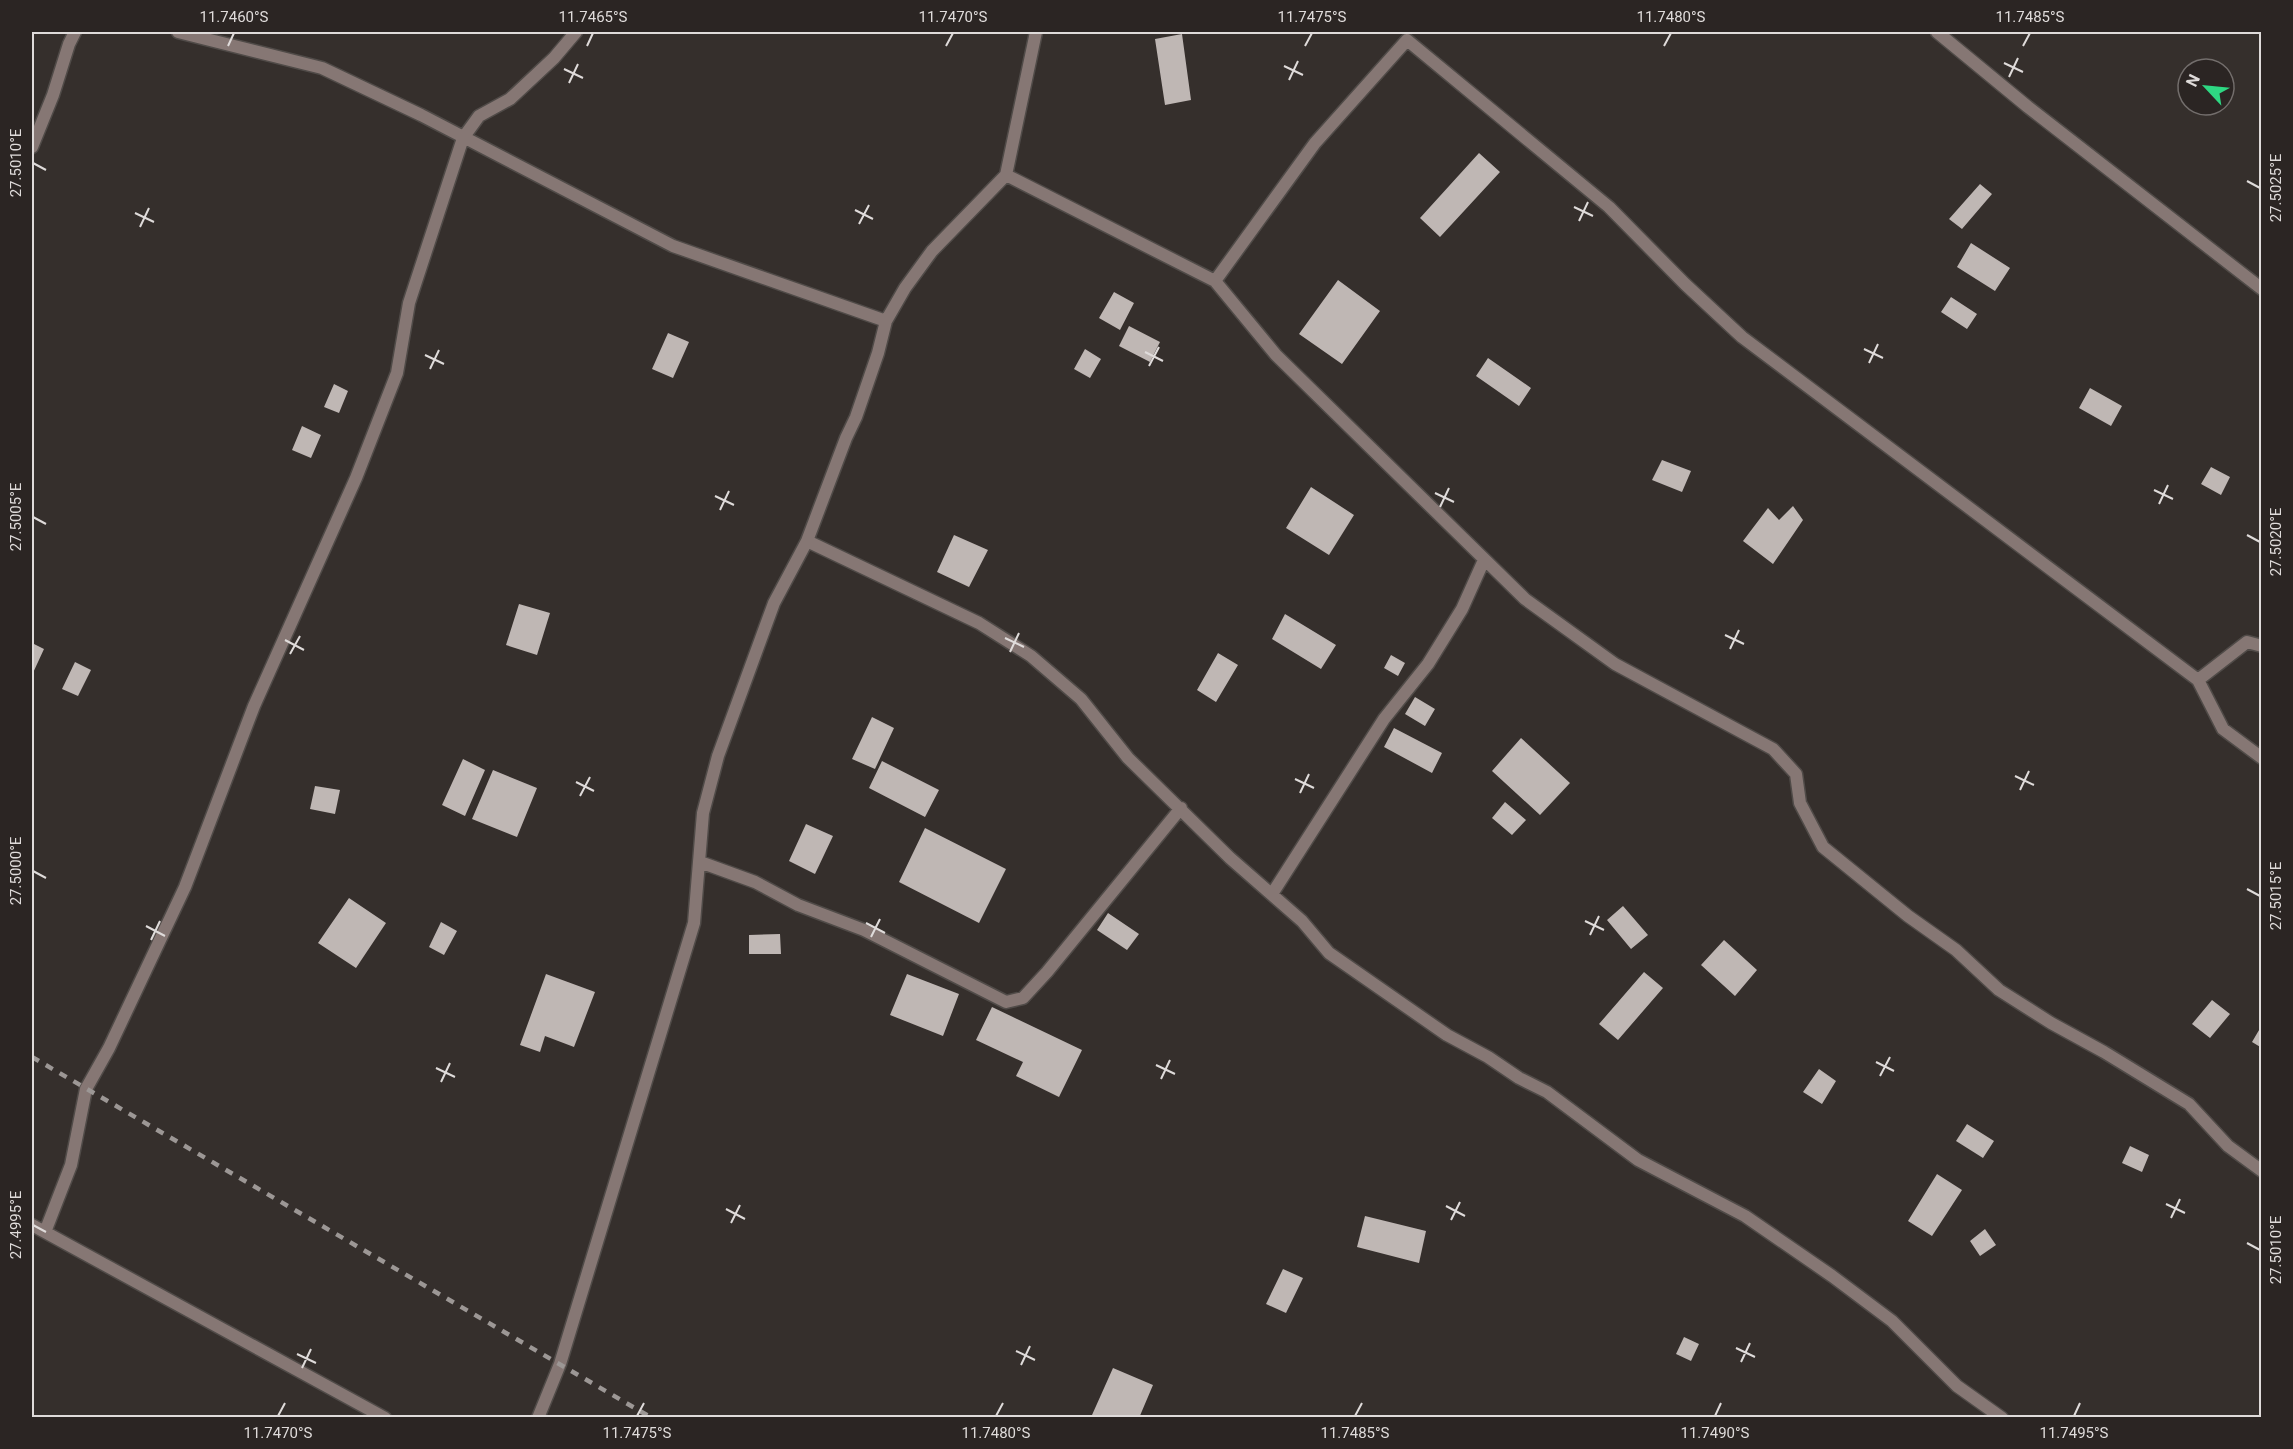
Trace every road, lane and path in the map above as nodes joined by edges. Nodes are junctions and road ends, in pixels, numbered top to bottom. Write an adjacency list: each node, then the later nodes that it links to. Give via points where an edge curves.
1 (75, 32): 8 (street)
2 (178, 32): 7 (street, via 322,68)
3 (576, 32): 7 (street, via 510,99 479,116)
4 (1036, 32): 9 (street)
5 (1936, 32): 11 (street)
6 (1406, 36): 10 (street, via 1315,143); 16 (street, via 1610,207 1742,337)
7 (463, 138): 12 (street, via 673,246); 23 (street, via 409,303 398,373 356,478 254,706 185,887 86,1089 71,1165)
8 (32, 147)
9 (1006, 175): 10 (street); 12 (street, via 932,251 904,288)
10 (1215, 281): 14 (street, via 1276,356)
11 (2262, 289)
12 (886, 321): 13 (street, via 856,417)
13 (807, 541): 18 (street, via 979,623 1031,656 1081,699 1128,758); 19 (street, via 774,603 718,756 703,813)
14 (1484, 560): 20 (street, via 1462,609 1428,664 1384,719); 21 (street, via 1525,599 1615,664 1773,749 1796,774 1800,803 1823,847 1956,950 1999,990 2189,1104 2228,1146)
15 (2262, 646): 16 (street, via 2247,642)
16 (2199, 680): 17 (street, via 2223,729)
17 (2262, 758)
18 (1181, 808): 19 (street, via 1023,999 1006,1002 864,930); 20 (street)
19 (700, 862): 25 (street, via 694,923 561,1364)
20 (1272, 894): 26 (street, via 1329,953 1447,1035 1547,1092 1638,1160 1745,1216 1857,1293 1892,1321 1957,1386)
21 (2262, 1171)
22 (32, 1225): 23 (street)
23 (45, 1232): 24 (street)
24 (385, 1418)
25 (538, 1418)
26 (2002, 1418)

